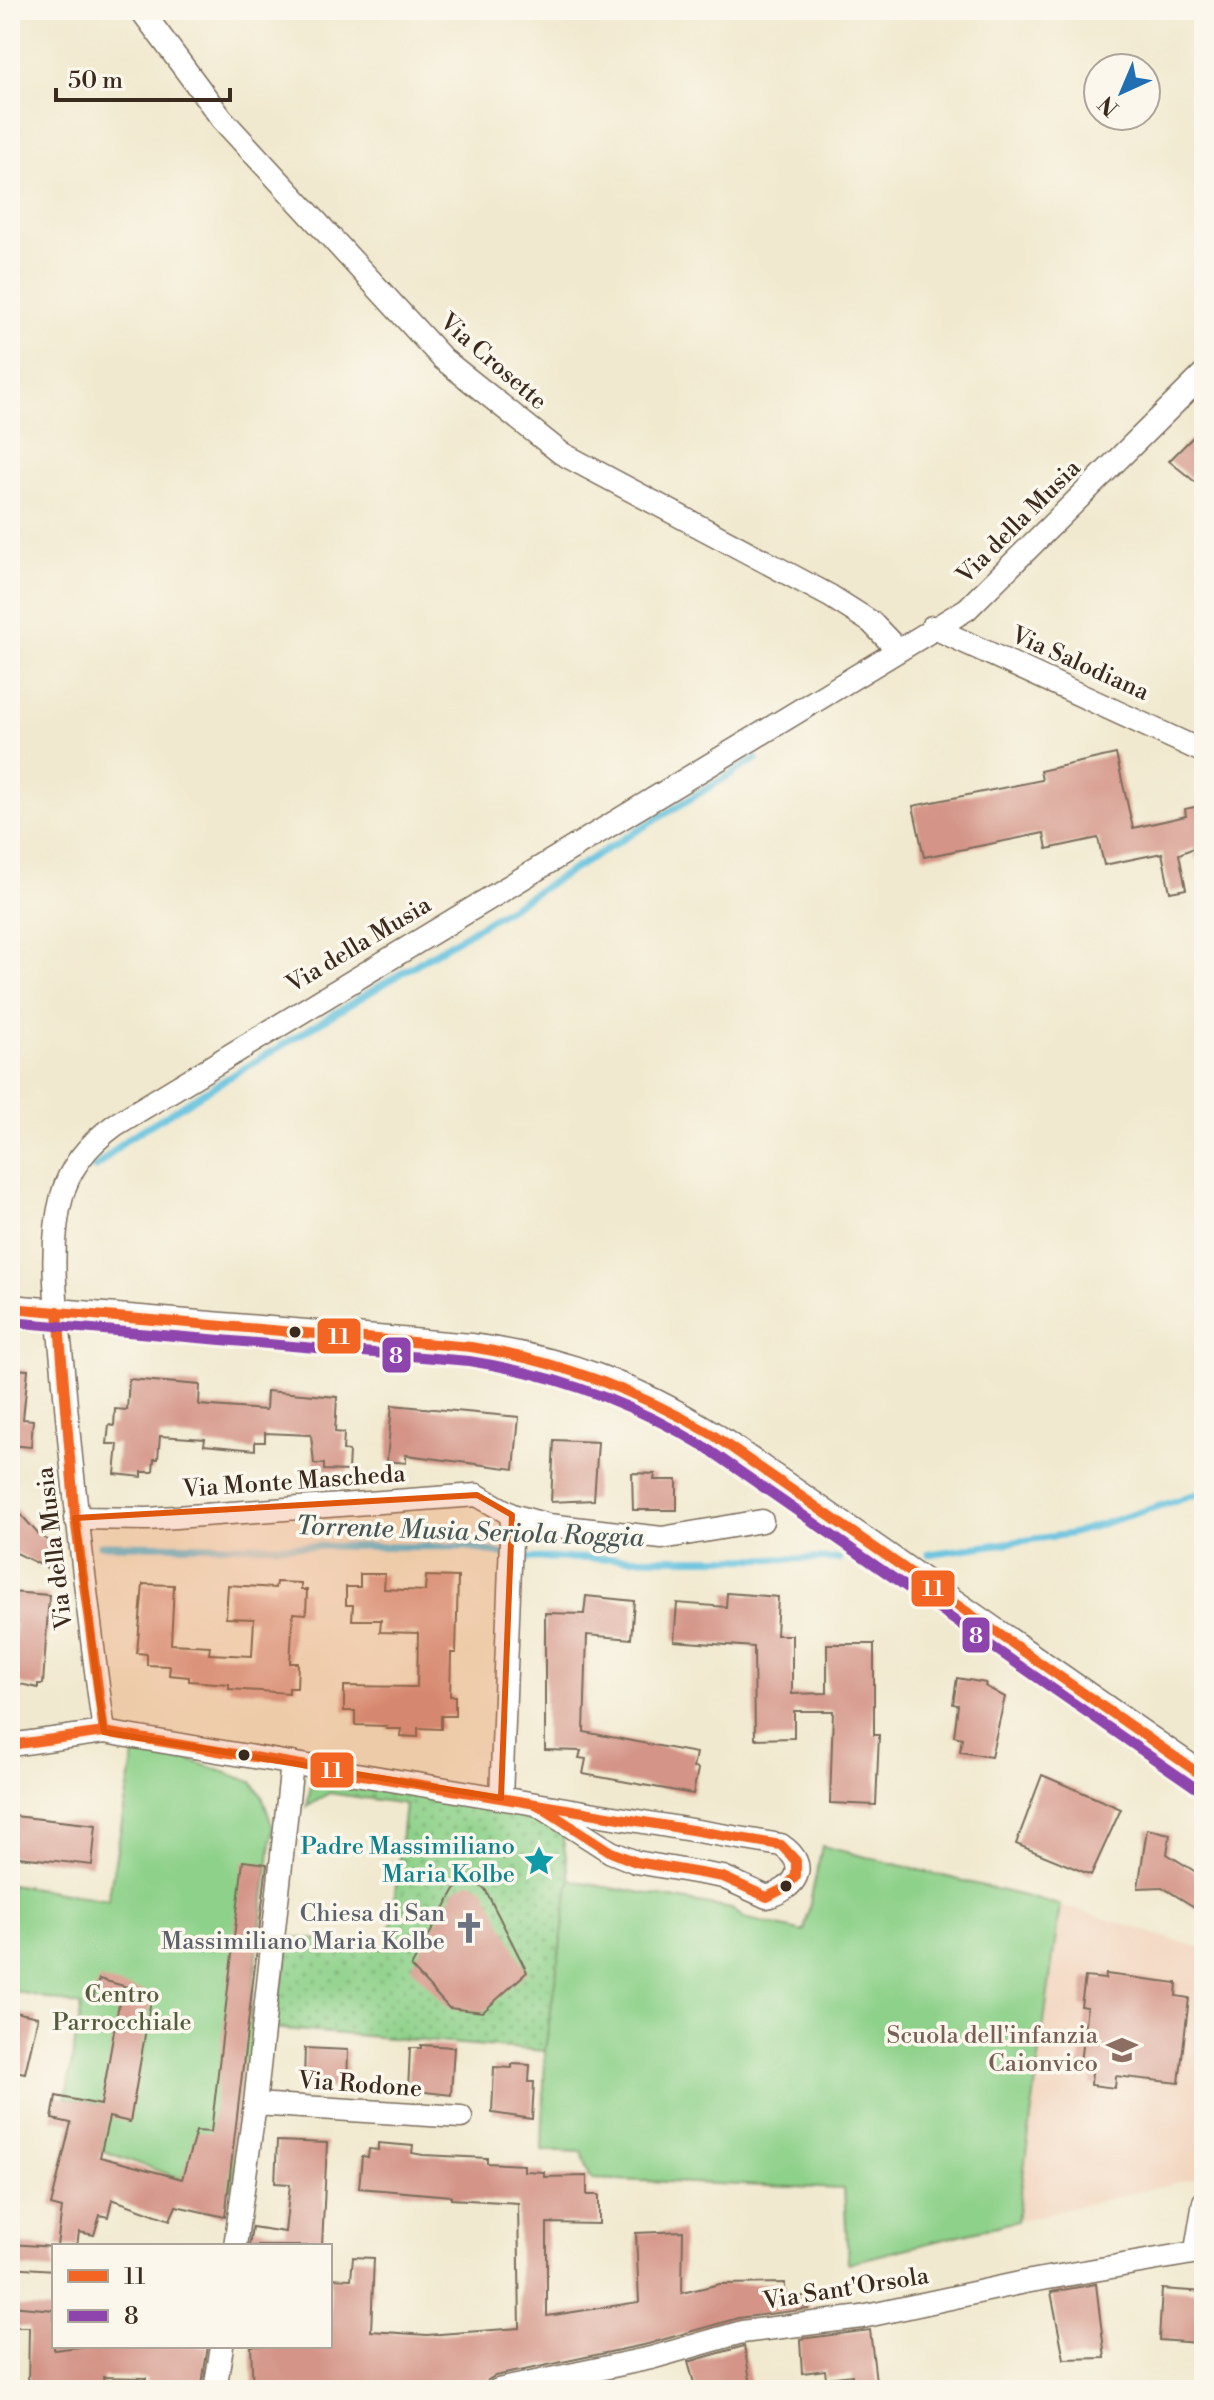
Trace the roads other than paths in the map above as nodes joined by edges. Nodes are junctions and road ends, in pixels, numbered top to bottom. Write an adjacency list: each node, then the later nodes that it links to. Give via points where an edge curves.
1 (141, 10): 4 (street, Via Crosette, via 222,119 443,359 561,453 830,596 871,622)
2 (1204, 374): 3 (street, Via della Musia, via 992,587 967,609)
3 (932, 627): 4 (street, Via della Musia); 5 (street, Via Salodiana)
4 (896, 648): 7 (street, Via della Musia, via 107,1131 77,1162 63,1192 56,1247)
5 (1204, 752)
6 (10, 1308): 7 (street)
7 (58, 1311): 9 (street, Via della Musia); 14 (street, via 471,1347 523,1354 609,1380 660,1402 713,1435)
8 (512, 1515): 9 (street, Via Monte Mascheda, via 477,1495 148,1519); 10 (street, Via Monte Mascheda, via 548,1525 662,1538); 15 (street)
9 (75, 1518): 11 (street, Via della Musia)
10 (762, 1521)
11 (104, 1732): 12 (street); 13 (street)
12 (10, 1745)
13 (292, 1763): 15 (street); 17 (street)
14 (1204, 1777)
15 (501, 1798): 16 (street)
16 (536, 1804): 16 (street, via 636,1862 723,1877 767,1897 786,1891 796,1879 797,1864 781,1845)
17 (255, 2104): 18 (street, Via Rodone); 20 (street)
18 (461, 2117)
19 (1204, 2202): 21 (street)
20 (235, 2244)
21 (1200, 2250): 24 (street, Via Sant'Orsola, via 862,2317 742,2332 651,2358)
22 (222, 2348): 23 (street)
23 (215, 2390)
24 (498, 2390)

